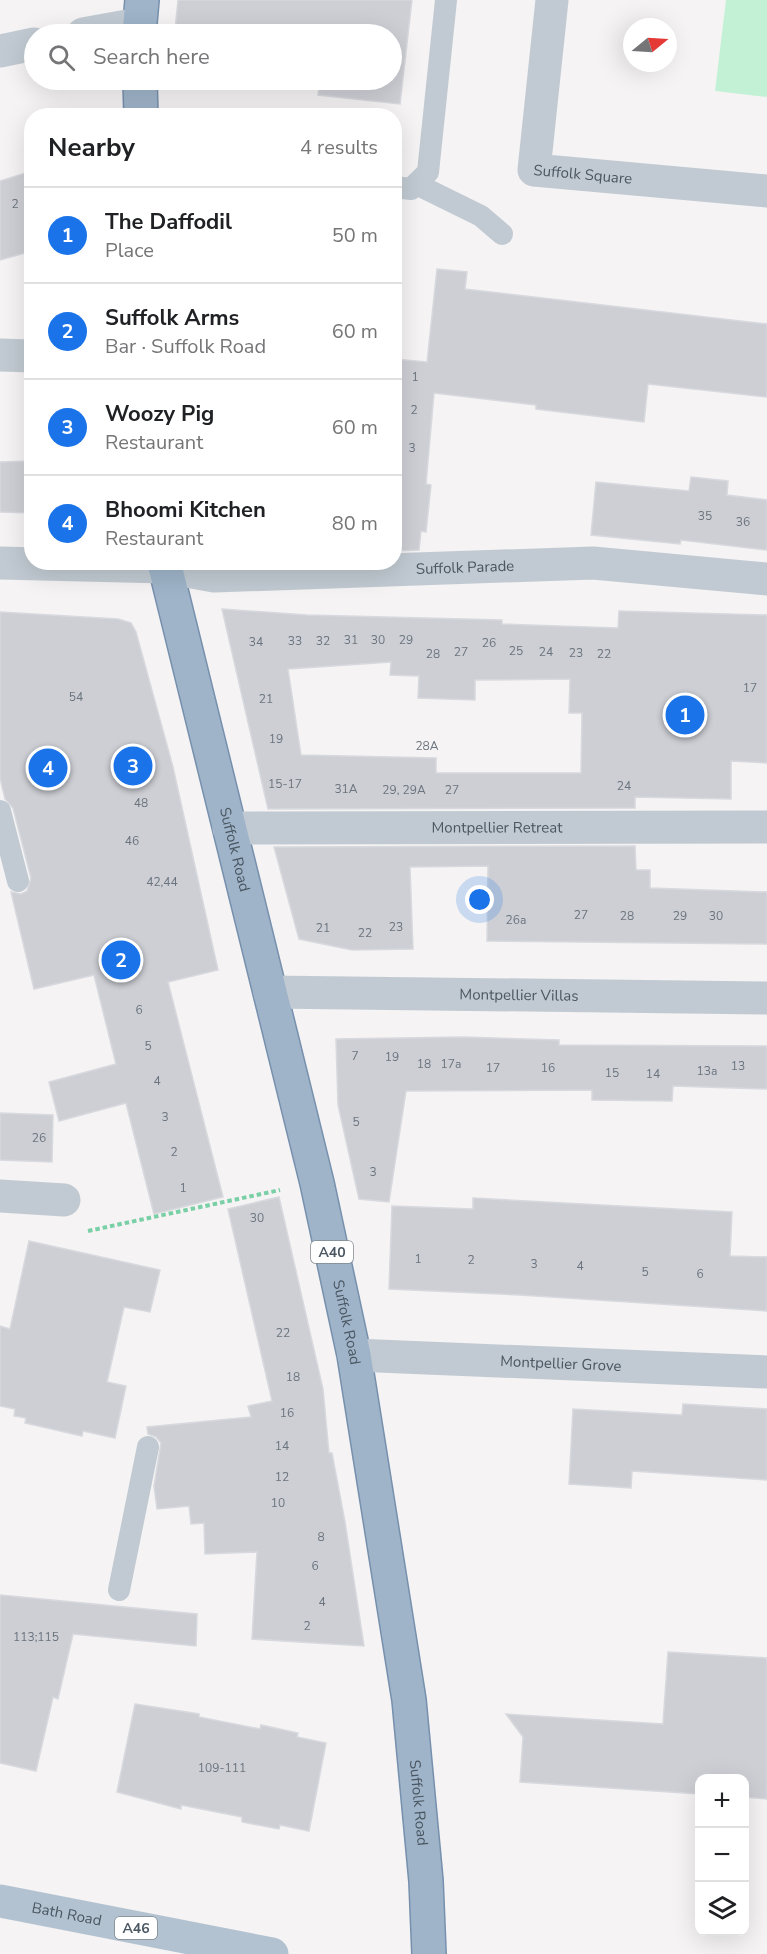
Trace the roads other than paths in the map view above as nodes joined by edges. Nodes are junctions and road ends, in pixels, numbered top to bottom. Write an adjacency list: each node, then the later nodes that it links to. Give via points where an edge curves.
1 (446, 0): 9 (lane, via 428,172)
2 (552, 0): 10 (street, Suffolk Square, via 534,170)
3 (139, 19): 4 (street)
4 (120, 24)
5 (24, 46): 6 (street)
6 (0, 51)
7 (140, 90): 8 (highway)
8 (141, 108)
9 (405, 185): 11 (lane, via 482,216)
10 (767, 191)
11 (502, 234)
12 (0, 355): 13 (street)
13 (24, 356)
14 (0, 562): 15 (street, Suffolk Parade)
15 (24, 562)
16 (166, 570): 23 (highway, Suffolk Road / A40)
17 (187, 570): 18 (street, Suffolk Parade, via 214,576)
18 (389, 570)
19 (402, 570): 20 (street, Suffolk Parade, via 593,563)
20 (767, 579)
21 (0, 811): 24 (lane)
22 (767, 827): 23 (street, Montpellier Retreat)
23 (229, 828): 25 (highway, Suffolk Road / A40)
24 (18, 881)
25 (270, 992): 26 (street, Montpellier Villas); 29 (highway, Suffolk Road / A40)
26 (767, 998)
27 (0, 1196): 28 (street)
28 (64, 1200)
29 (354, 1355): 30 (street, Montpellier Grove); 35 (highway, Suffolk Road / A40, via 409,1700)
30 (767, 1372)
31 (148, 1447): 32 (lane)
32 (119, 1590)
33 (0, 1901): 34 (main road, Bath Road / A46)
34 (272, 1954)
35 (429, 1954)

